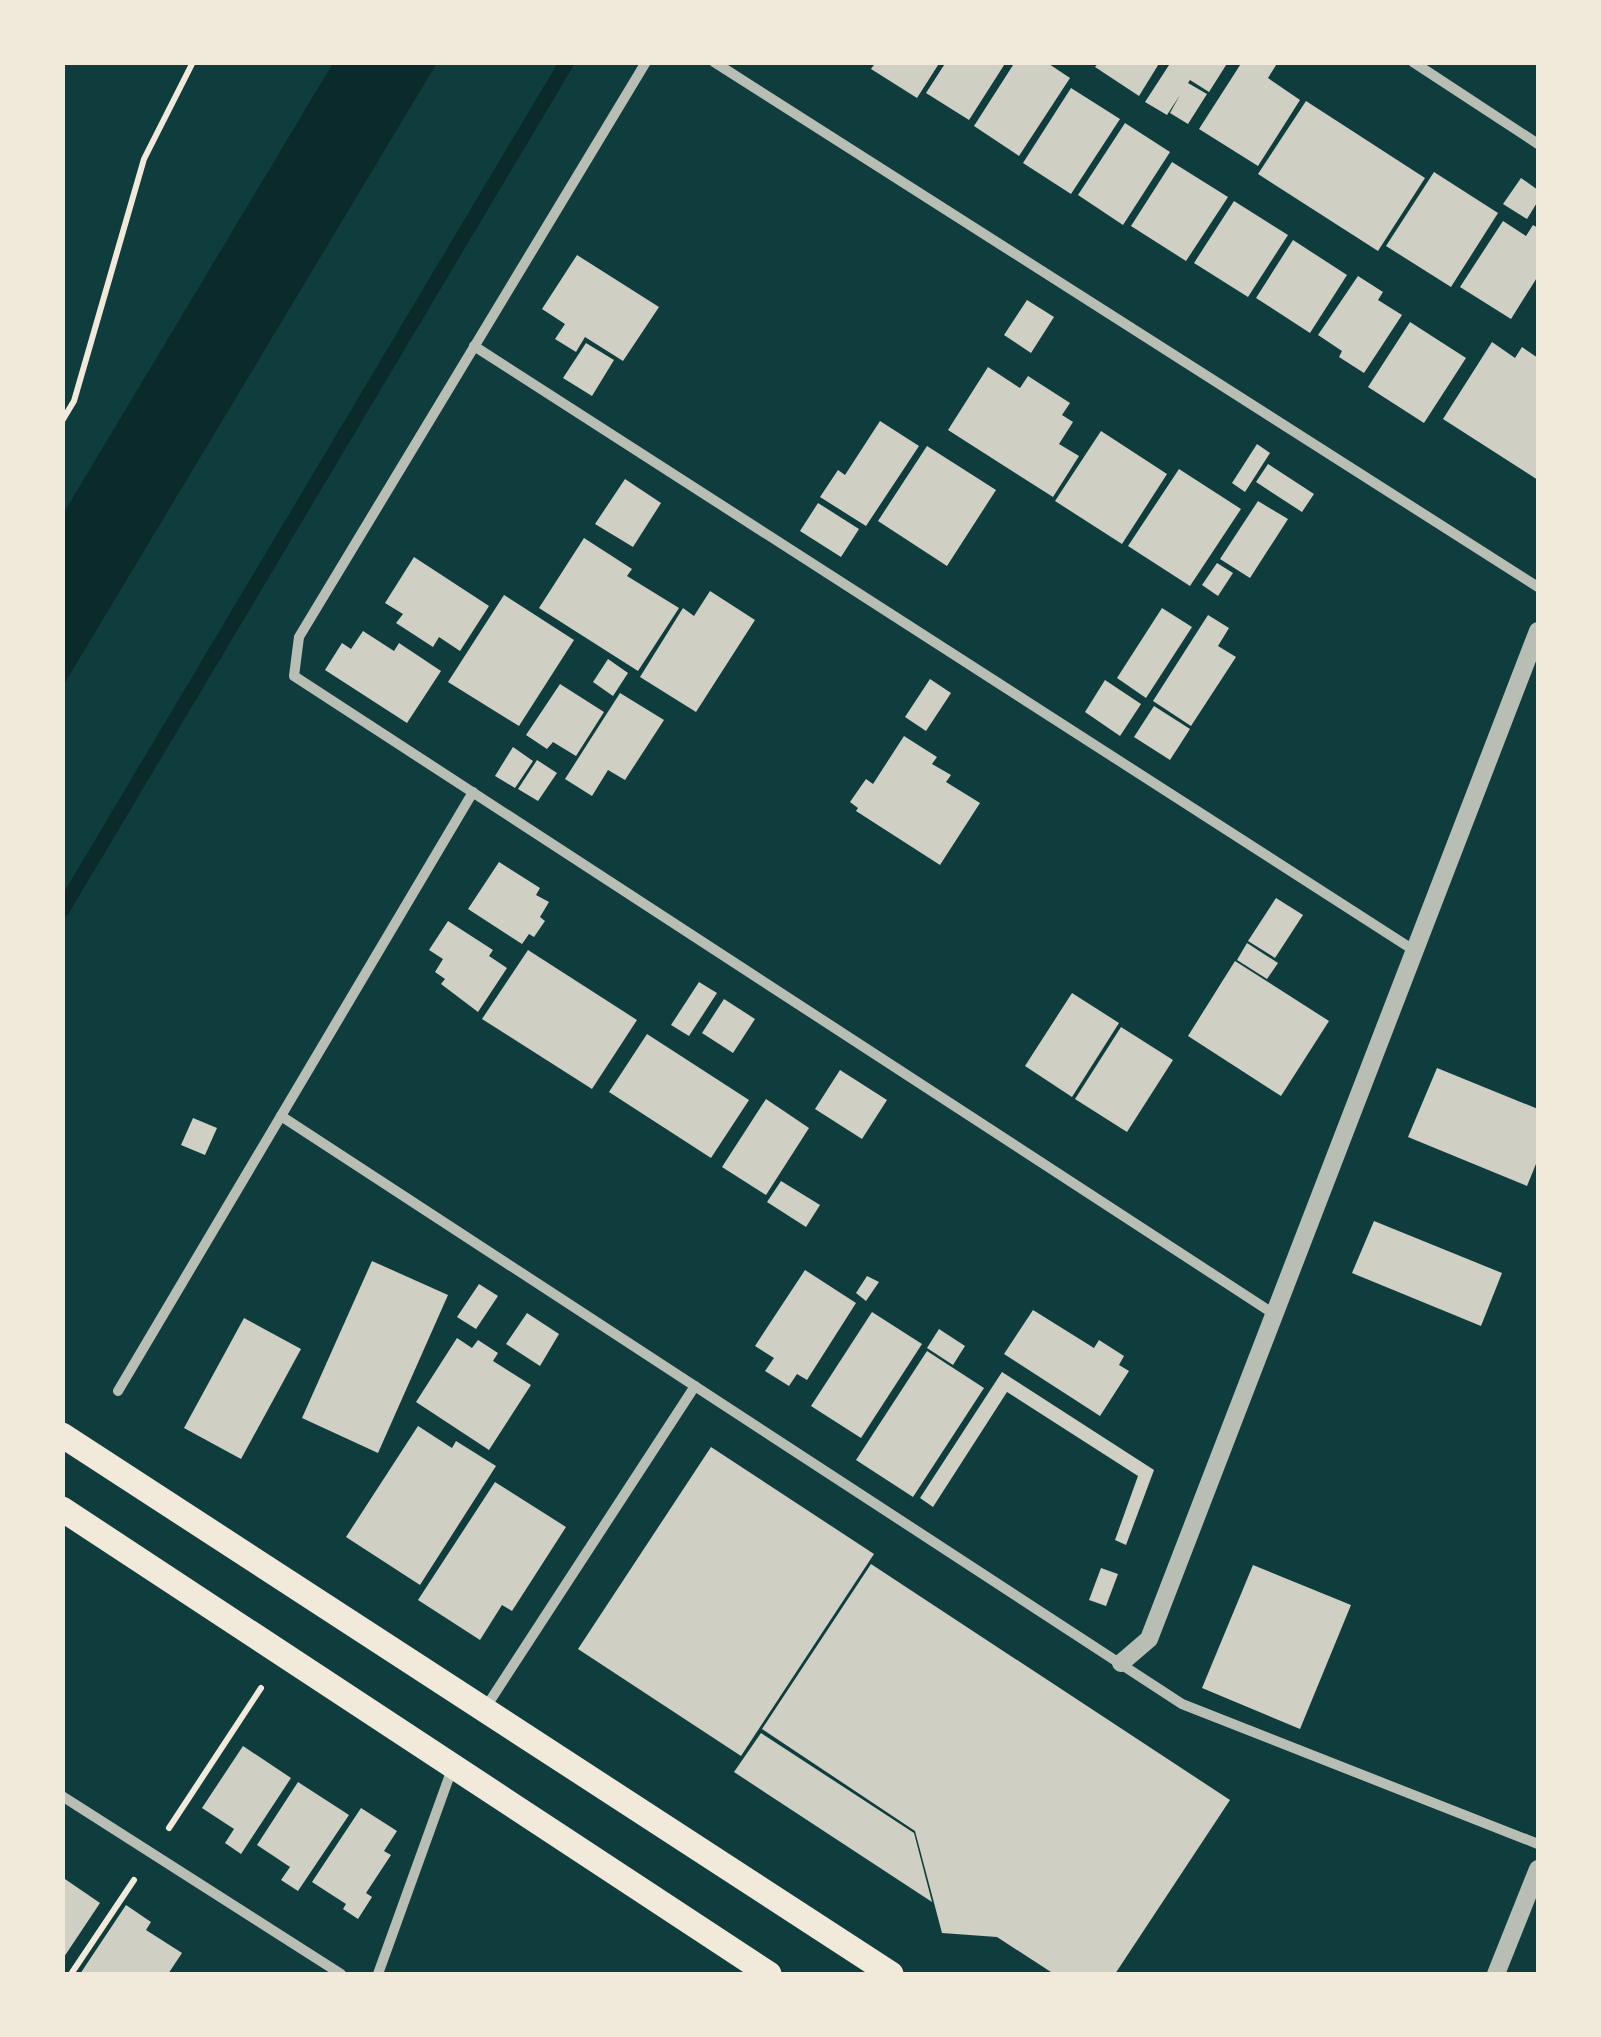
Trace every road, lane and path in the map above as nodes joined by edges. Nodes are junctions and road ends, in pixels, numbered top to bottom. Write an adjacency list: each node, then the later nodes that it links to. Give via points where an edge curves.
1 (193, 62): 7 (path, via 144,159 74,401)
2 (646, 62): 6 (street)
3 (714, 62): 8 (street)
4 (1413, 62): 5 (street)
5 (1538, 144)
6 (474, 346): 10 (street, via 299,637 294,676); 11 (street)
7 (62, 421)
8 (1538, 588)
9 (1538, 630): 11 (street)
10 (474, 792): 12 (street); 13 (street)
11 (1415, 951): 13 (street)
12 (281, 1116): 14 (street); 15 (street)
13 (1274, 1314): 19 (street, via 1149,1639)
14 (695, 1386): 19 (street); 20 (street)
15 (118, 1391)
16 (62, 1435): 20 (main road)
17 (62, 1509): 18 (main road)
18 (283, 1654): 21 (main road); 24 (path)
19 (1120, 1663): 23 (street, via 1182,1704)
20 (484, 1709): 30 (main road)
21 (453, 1766): 28 (street); 29 (main road)
22 (62, 1796): 24 (street)
23 (1538, 1844)
24 (152, 1853): 26 (path); 27 (street)
25 (1538, 1873): 31 (street)
26 (71, 1974)
27 (340, 1974)
28 (378, 1974)
29 (769, 1974)
30 (891, 1974)
31 (1496, 1974)

